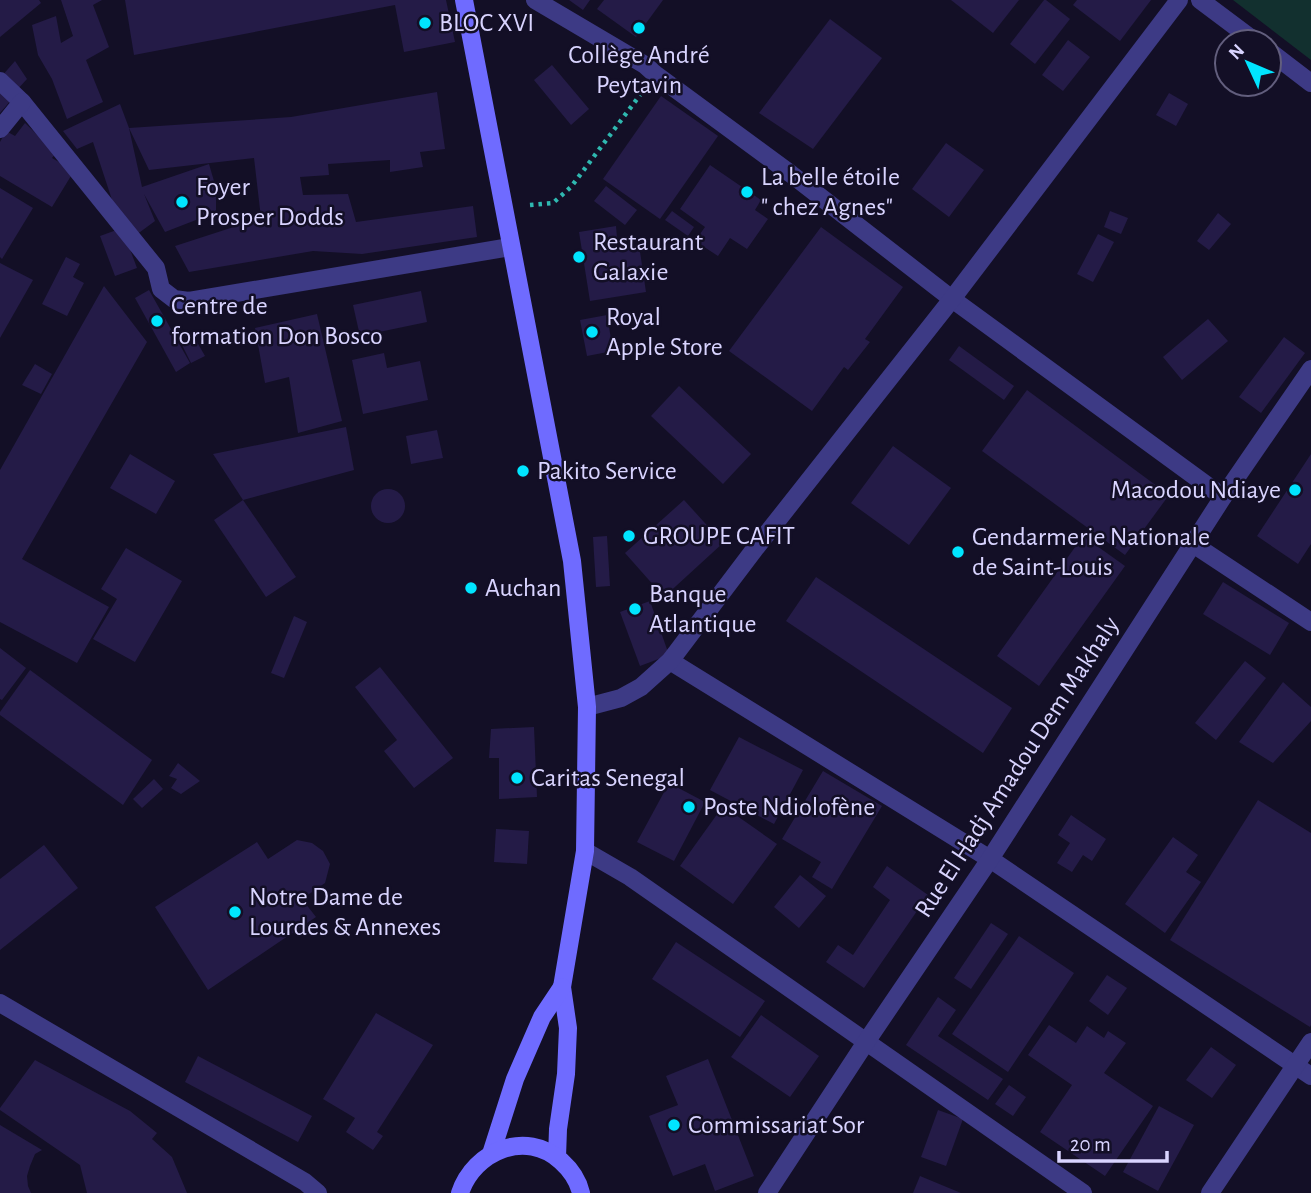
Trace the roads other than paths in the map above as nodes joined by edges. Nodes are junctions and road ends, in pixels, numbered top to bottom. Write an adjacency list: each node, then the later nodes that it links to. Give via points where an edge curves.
1 (464, 0): 11 (street)
2 (535, 0): 12 (street, via 645,65)
3 (1179, 0): 12 (street)
4 (1200, 0): 5 (street)
5 (1237, 28)
6 (1283, 62): 8 (street)
7 (0, 81): 9 (street)
8 (1311, 83)
9 (22, 102): 10 (street); 11 (street, via 156,268 161,289 174,299 189,301)
10 (0, 130)
11 (510, 247): 18 (street, via 572,561)
12 (953, 299): 14 (street); 17 (street)
13 (1311, 369): 14 (street, Rue El Hadj Amadou Dem Makhaly)
14 (1223, 497): 15 (street, Rue El Hadj Amadou Dem Makhaly)
15 (1193, 544): 16 (street); 20 (street, Rue El Hadj Amadou Dem Makhaly)
16 (1311, 622)
17 (670, 661): 18 (street, via 621,698); 20 (street)
18 (586, 707): 19 (street)
19 (585, 851): 21 (street); 23 (street, via 630,877)
20 (990, 859): 23 (street, Rue El Hadj Amadou Dem Makhaly); 25 (street)
21 (562, 987): 27 (street, via 542,1017 515,1079); 28 (street, via 568,1028)
22 (0, 1003): 31 (street)
23 (866, 1042): 33 (street, Rue El Hadj Amadou Dem Makhaly); 34 (street)
24 (1311, 1042): 25 (street)
25 (1295, 1066): 26 (street); 35 (street)
26 (1311, 1076)
27 (491, 1153): 28 (street, via 524,1146); 29 (street, via 474,1166)
28 (557, 1157): 30 (street)
29 (461, 1188): 32 (street)
30 (582, 1190)
31 (318, 1193)
32 (446, 1193)
33 (767, 1193)
34 (1083, 1193)
35 (1210, 1193)

